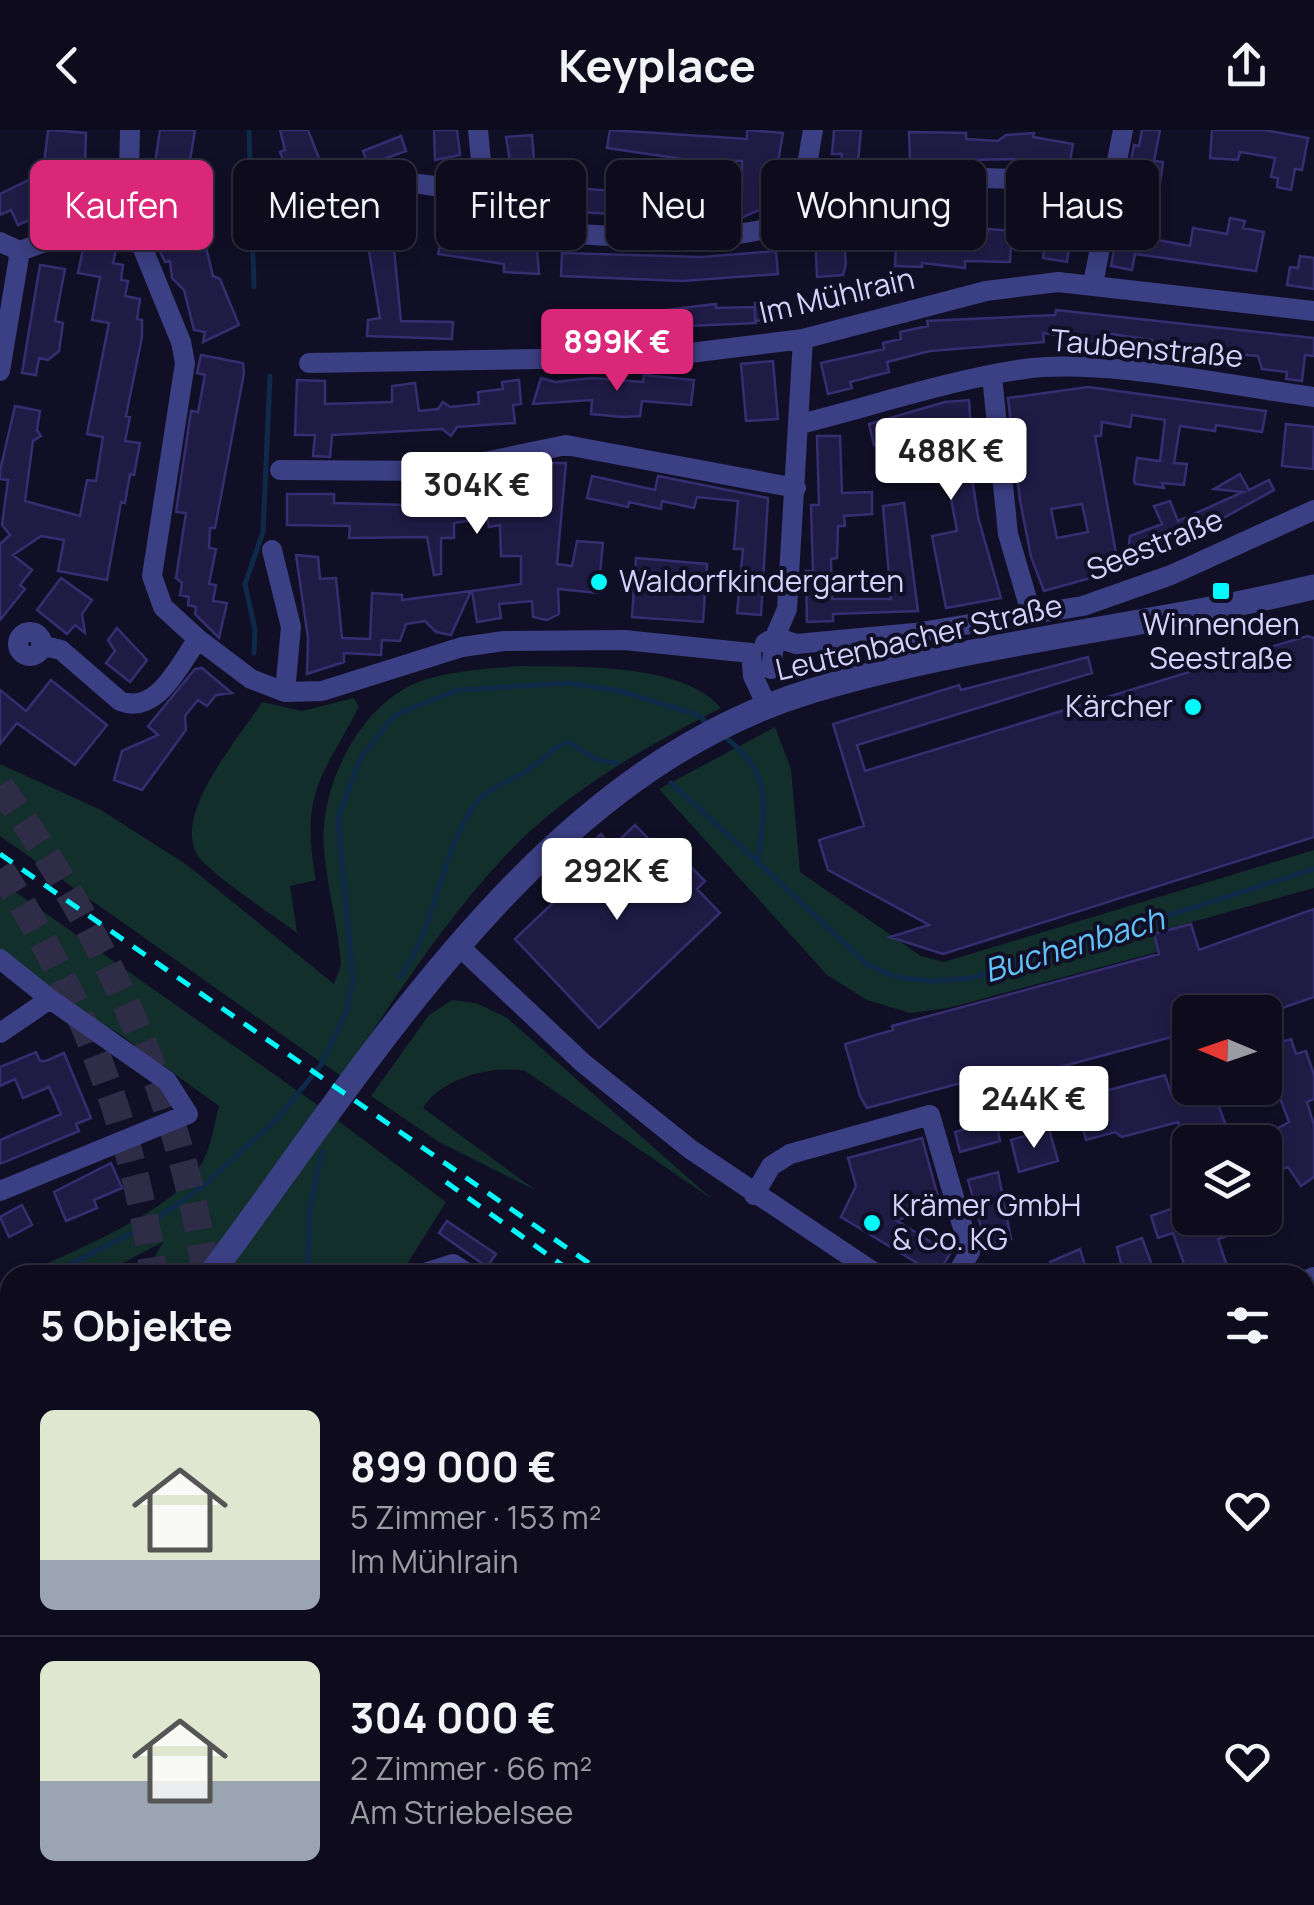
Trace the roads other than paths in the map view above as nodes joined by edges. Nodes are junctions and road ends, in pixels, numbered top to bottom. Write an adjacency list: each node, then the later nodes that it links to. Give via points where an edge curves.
1 (130, 130): 5 (street)
2 (478, 130): 6 (street)
3 (813, 130): 8 (street, via 790,217 773,230)
4 (1123, 130): 7 (street)
5 (129, 160)
6 (481, 160)
7 (1117, 160)
8 (586, 236)
9 (0, 242): 11 (street)
10 (30, 246): 11 (street)
11 (20, 250): 18 (street)
12 (143, 250): 29 (street, via 184,363 152,576 163,607)
13 (1099, 250): 14 (street)
14 (1093, 284): 15 (street, Im Mühlrain); 16 (street, Im Mühlrain, via 986,290)
15 (1314, 310)
16 (803, 339): 17 (street, Im Mühlrain, via 657,357); 21 (street)
17 (309, 363)
18 (0, 371)
19 (992, 376): 20 (street, Taubenstraße, via 1094,369); 21 (street, Taubenstraße); 27 (street, via 1008,534)
20 (1314, 397)
21 (800, 424): 23 (street)
22 (280, 470): 23 (street, via 442,472 566,444)
23 (796, 488): 28 (street, via 787,609)
24 (1314, 510): 27 (street, Seestraße, via 1132,591)
25 (272, 550): 33 (street, via 291,627)
26 (1314, 587): 34 (street, Leutenbacher Straße, via 920,666)
27 (1032, 616): 28 (street, Seestraße, via 796,644)
28 (776, 637): 31 (street); 32 (street)
29 (198, 639): 30 (street, via 154,699 132,706 60,650); 33 (street, via 250,679)
30 (40, 646)
31 (752, 653): 32 (street); 33 (street, via 624,640 504,640 322,691); 34 (street, via 753,676)
32 (771, 669): 34 (street)
33 (285, 692)
34 (776, 704): 35 (street, Leutenbacher Straße, via 627,785 544,851)
35 (460, 947): 40 (street, via 583,1063); 41 (street, Leutenbacher Straße)
36 (0, 959): 37 (street)
37 (50, 999): 38 (street); 39 (street, via 166,1081 188,1114)
38 (0, 1033)
39 (0, 1191)
40 (754, 1195): 42 (street); 43 (street, via 771,1166 790,1154 930,1115 970,1252)
41 (217, 1265)
42 (862, 1265)
43 (962, 1265)

